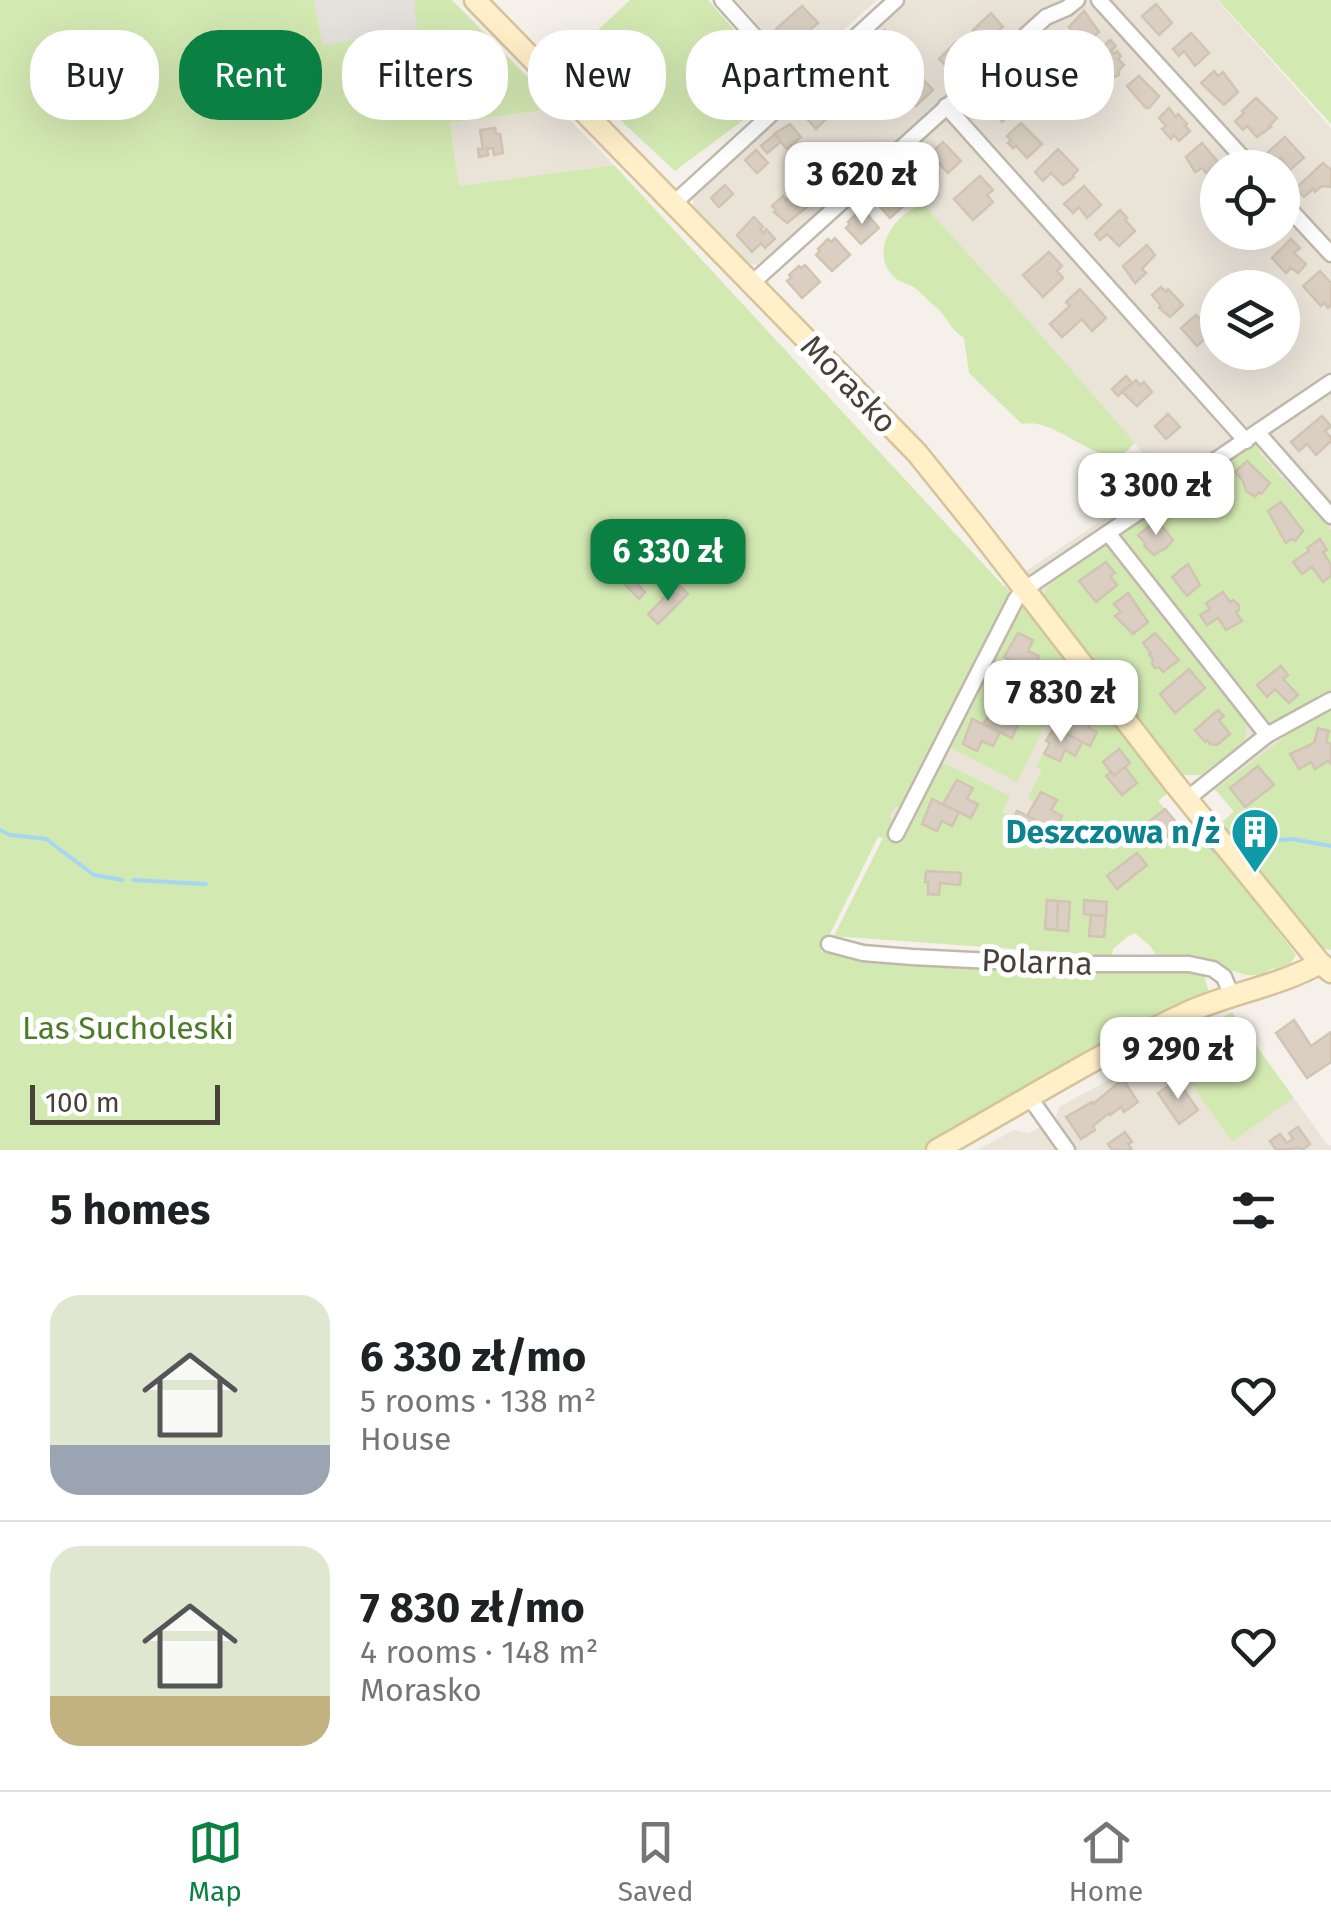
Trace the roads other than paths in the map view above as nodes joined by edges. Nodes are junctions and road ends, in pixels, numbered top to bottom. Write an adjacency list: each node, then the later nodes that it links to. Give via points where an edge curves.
1 (475, 0): 13 (street, Morasko)
2 (722, 0): 6 (street)
3 (896, 0): 7 (street)
4 (1077, 0): 8 (street)
5 (1099, 0): 12 (street)
6 (749, 30)
7 (863, 30)
8 (1031, 30)
9 (944, 108): 16 (street)
10 (765, 120): 13 (street)
11 (959, 120): 18 (street)
12 (1236, 150)
13 (673, 204): 16 (street, Morasko)
14 (1300, 220): 15 (street)
15 (1331, 254)
16 (752, 284): 21 (street, Morasko, via 916,453)
17 (1331, 382): 18 (street)
18 (1252, 437): 19 (street); 20 (street)
19 (1331, 516)
20 (1108, 533): 21 (street); 23 (street)
21 (1024, 589): 24 (street, Morasko); 25 (street)
22 (1331, 700): 23 (street)
23 (1267, 735): 24 (street)
24 (1187, 799): 27 (street, Morasko)
25 (896, 834)
26 (828, 944): 28 (street, Polarna, via 930,958 1189,964 1224,977)
27 (1326, 967): 28 (street)
28 (1232, 996): 29 (street, via 1136,1038)
29 (1030, 1098): 30 (street); 31 (street)
30 (936, 1150)
31 (1067, 1150)

